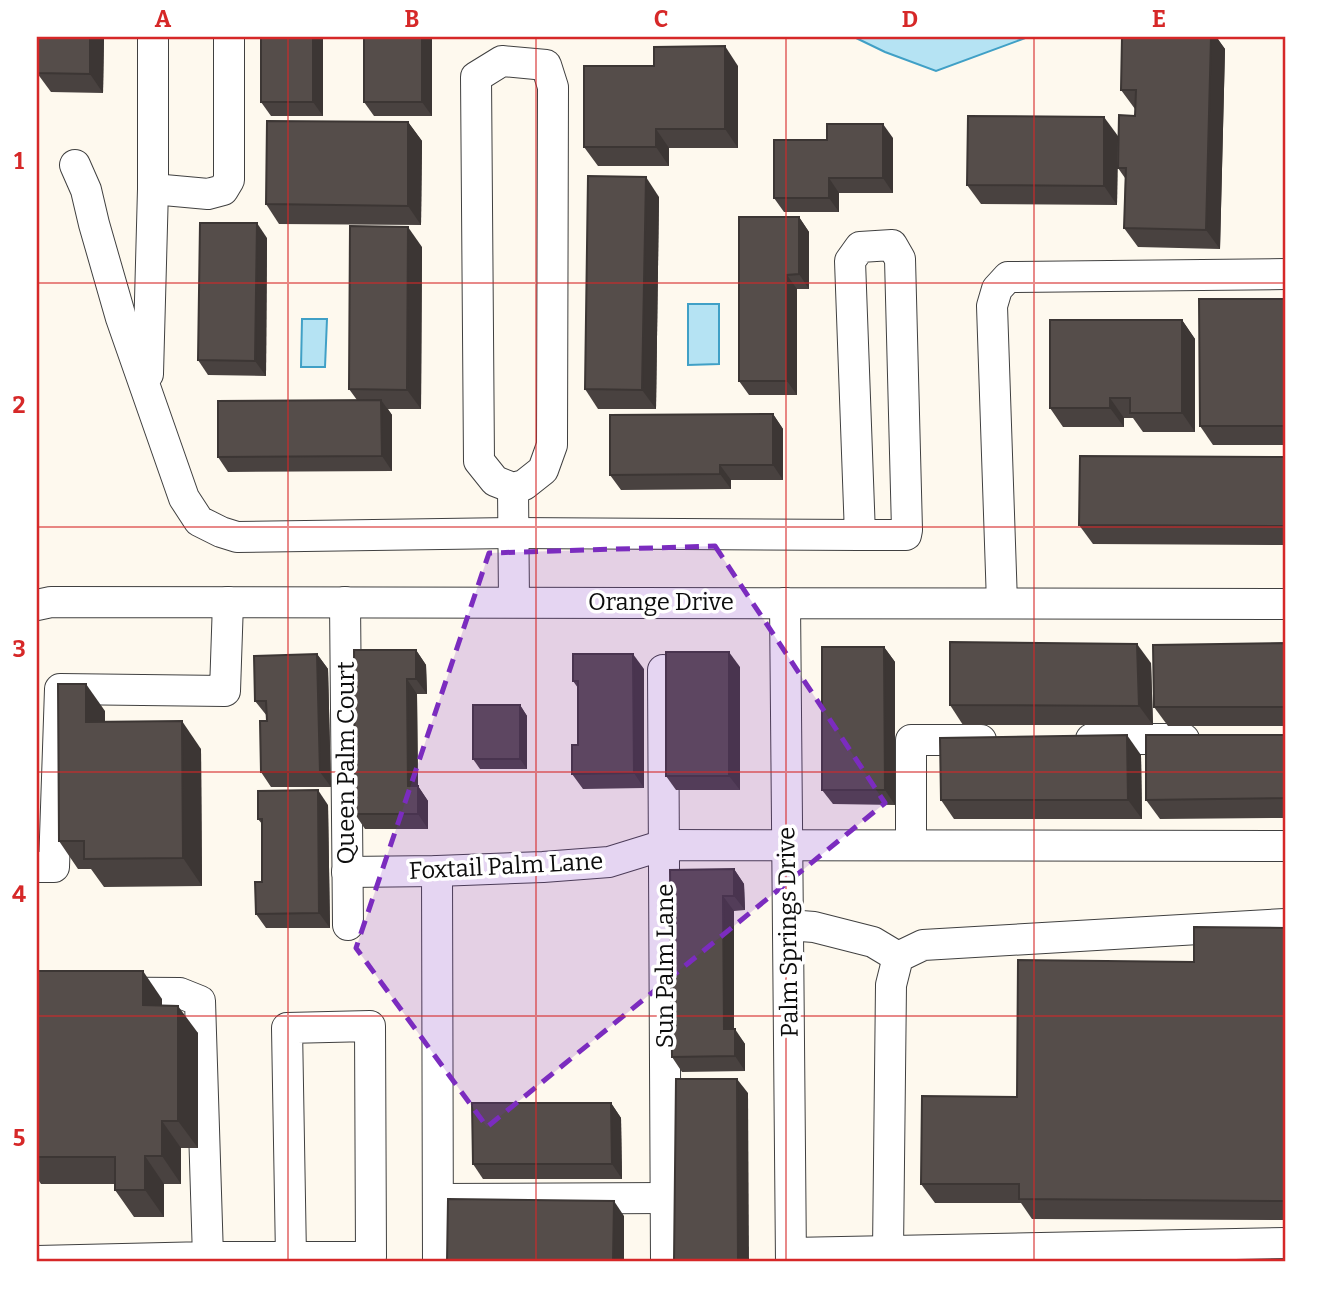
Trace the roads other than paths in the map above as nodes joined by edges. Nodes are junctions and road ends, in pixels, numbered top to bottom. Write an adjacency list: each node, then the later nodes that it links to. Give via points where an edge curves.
1 (153, 37): 4 (street)
2 (229, 37): 4 (street, via 229,180 223,190 208,194)
3 (75, 165): 6 (street)
4 (153, 189): 6 (street)
5 (1285, 274): 14 (street, via 1008,277 992,306)
6 (147, 395): 8 (street, via 184,498 199,521 221,532 237,537)
7 (513, 488): 7 (street, via 543,470 552,445 553,87 545,65 502,61 476,77 479,461 495,481); 8 (street)
8 (514, 533): 9 (street); 12 (street)
9 (860, 535): 9 (street, via 850,261 860,247 892,245 901,259 907,530 905,535)
10 (228, 602): 11 (street, Orange Drive); 16 (street, Orange Drive); 25 (street, via 225,691 60,689 54,867)
11 (345, 602): 12 (street, Orange Drive); 26 (street, Queen Palm Court)
12 (514, 602): 13 (street, Orange Drive)
13 (785, 603): 14 (street, Orange Drive); 21 (street, Palm Springs Drive)
14 (1002, 603): 15 (street, Orange Drive)
15 (1285, 604)
16 (37, 605)
17 (663, 670): 23 (street, Sun Palm Lane)
18 (1216, 738): 19 (street)
19 (1063, 739)
20 (1008, 740): 22 (street, via 911,740)
21 (787, 844): 22 (street, Foxtail Palm Lane); 23 (street, Foxtail Palm Lane); 30 (street, Palm Springs Drive)
22 (911, 844): 24 (street, Foxtail Palm Lane)
23 (664, 845): 27 (street, Foxtail Palm Lane, via 609,862); 33 (street, Sun Palm Lane)
24 (1285, 846)
25 (37, 867)
26 (347, 872): 27 (street, Foxtail Palm Lane); 29 (street, Queen Palm Court)
27 (437, 872): 34 (street)
28 (1285, 924): 31 (street, via 923,945)
29 (348, 925)
30 (788, 925): 31 (street, via 873,942); 39 (street, Palm Springs Drive)
31 (898, 957): 36 (street, via 891,985)
32 (37, 992): 37 (street, via 180,993 200,1002)
33 (666, 1198): 34 (street); 42 (street, Sun Palm Lane)
34 (438, 1199): 41 (street)
35 (1285, 1243): 36 (street)
36 (888, 1251): 39 (street)
37 (208, 1257): 38 (street); 40 (street)
38 (291, 1257): 38 (street, via 371,1257 370,1026 287,1028)
39 (791, 1258)
40 (37, 1261)
41 (438, 1262)
42 (666, 1262)

